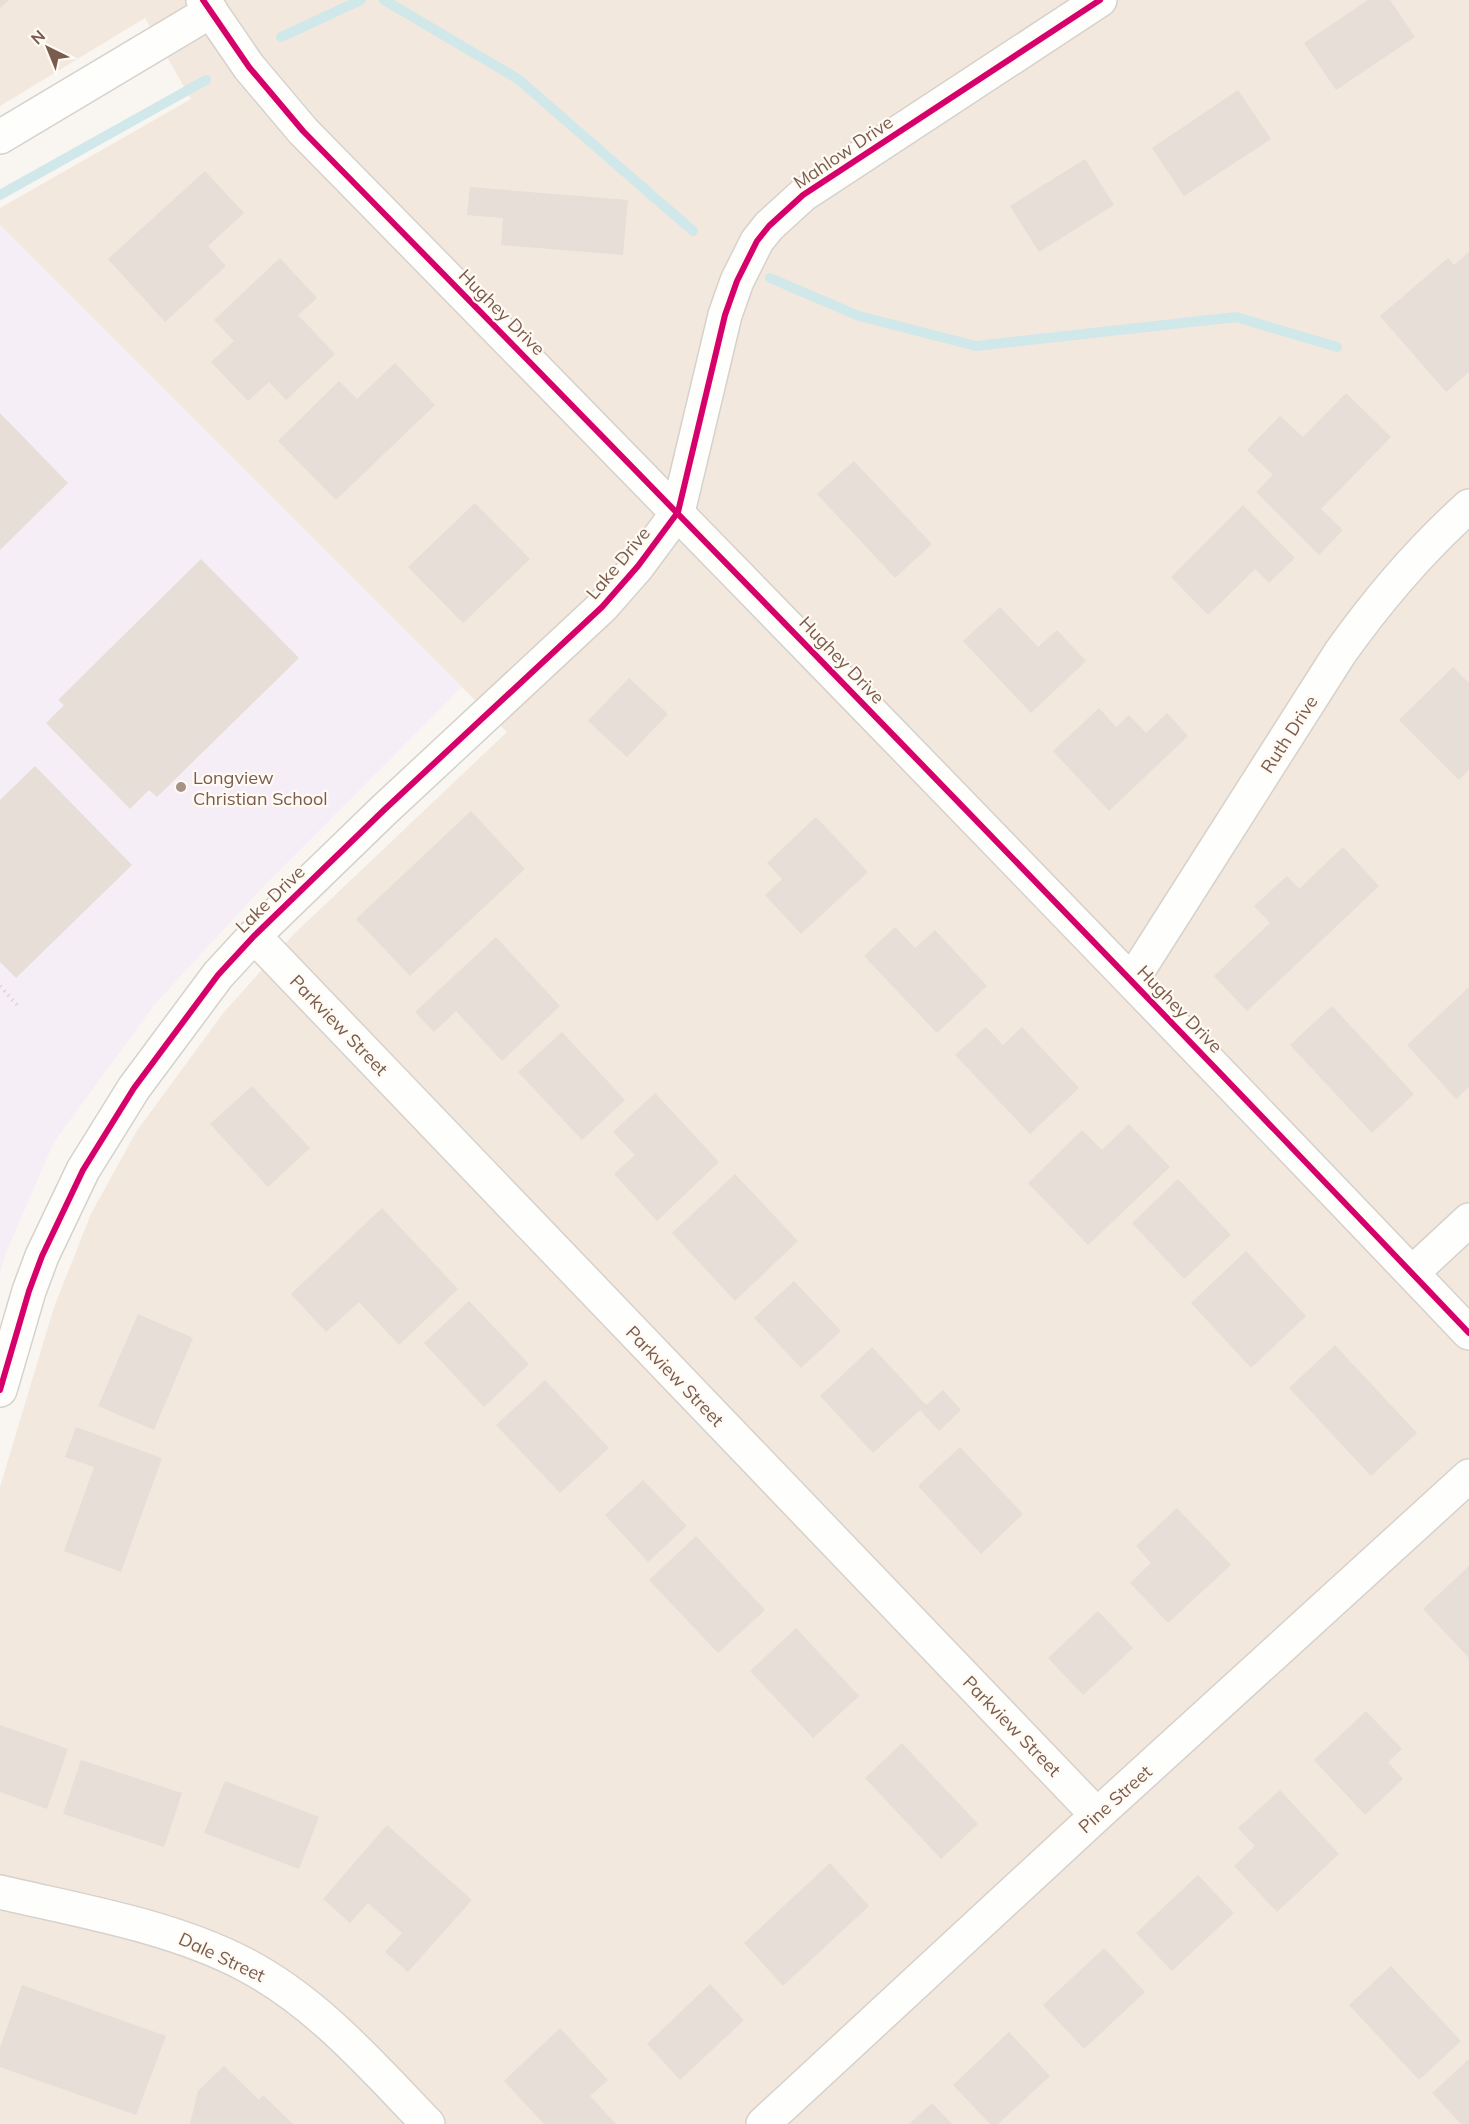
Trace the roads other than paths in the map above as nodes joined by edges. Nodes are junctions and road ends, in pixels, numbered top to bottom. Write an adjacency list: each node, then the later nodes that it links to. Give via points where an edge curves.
1 (1100, 0): 5 (street, Mahlow Drive, via 803,195 757,241 736,281 725,315)
2 (207, 6): 3 (street); 5 (street, Hughey Drive, via 249,67 296,124)
3 (0, 137)
4 (1469, 506): 7 (street, Ruth Drive, via 1400,575 1362,622)
5 (678, 512): 6 (street, Lake Drive, via 602,607); 7 (street, Hughey Drive)
6 (254, 936): 11 (street, Lake Drive, via 218,975 134,1088 83,1170 42,1256); 13 (street, Parkview Street)
7 (1131, 980): 9 (street, Hughey Drive)
8 (1469, 1220): 9 (street)
9 (1412, 1273): 10 (street, Hughey Drive)
10 (1469, 1333)
11 (0, 1390)
12 (1469, 1476): 13 (street, Pine Street)
13 (1097, 1815): 16 (street, Pine Street)
14 (0, 1892): 15 (street, Dale Street, via 166,1933 243,1963 330,2024)
15 (428, 2124)
16 (763, 2124)

